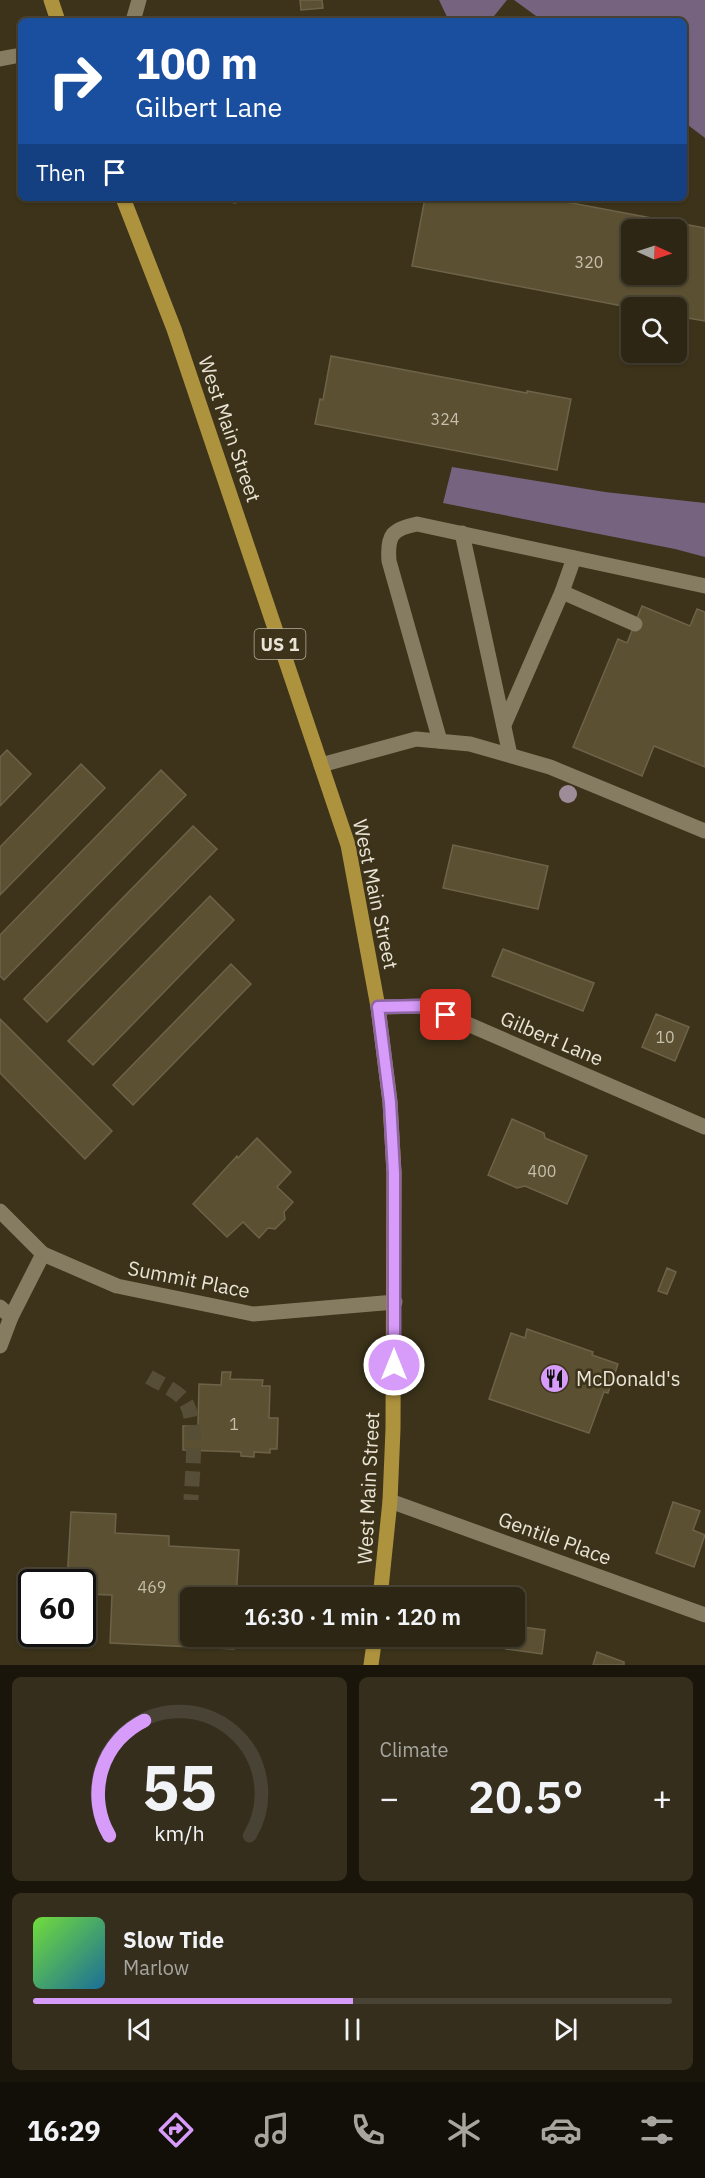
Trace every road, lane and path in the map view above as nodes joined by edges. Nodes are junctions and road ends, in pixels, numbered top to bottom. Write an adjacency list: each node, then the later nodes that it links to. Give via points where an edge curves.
1 (51, 0): 3 (main road)
2 (139, 0): 4 (street)
3 (57, 18)
4 (134, 18)
5 (18, 55): 6 (street)
6 (0, 58)
7 (124, 201): 16 (main road, West Main Street / US 1, via 174,329)
8 (462, 533): 9 (street); 13 (street); 14 (street, via 417,524 393,534 388,545 389,561)
9 (574, 558): 10 (street); 11 (street)
10 (705, 586)
11 (562, 592): 12 (street); 13 (street)
12 (635, 624)
13 (504, 725): 15 (street)
14 (440, 741): 15 (street); 16 (street, via 416,739)
15 (510, 755): 17 (street, via 550,766)
16 (321, 765): 18 (main road, West Main Street / US 1, via 348,845)
17 (705, 831)
18 (378, 1007): 19 (street, Gilbert Lane, via 426,1006); 22 (main road, West Main Street / US 1, via 390,1102)
19 (705, 1127)
20 (0, 1211): 21 (street, Summit Place)
21 (43, 1254): 22 (street, Summit Place, via 117,1287 253,1314); 23 (street)
22 (395, 1302): 25 (main road, West Main Street / US 1)
23 (6, 1312): 24 (street)
24 (0, 1346)
25 (390, 1501): 26 (main road, West Main Street / US 1); 27 (street, Gentile Place)
26 (381, 1587)
27 (705, 1615)
28 (373, 1647): 29 (main road)
29 (371, 1665)

